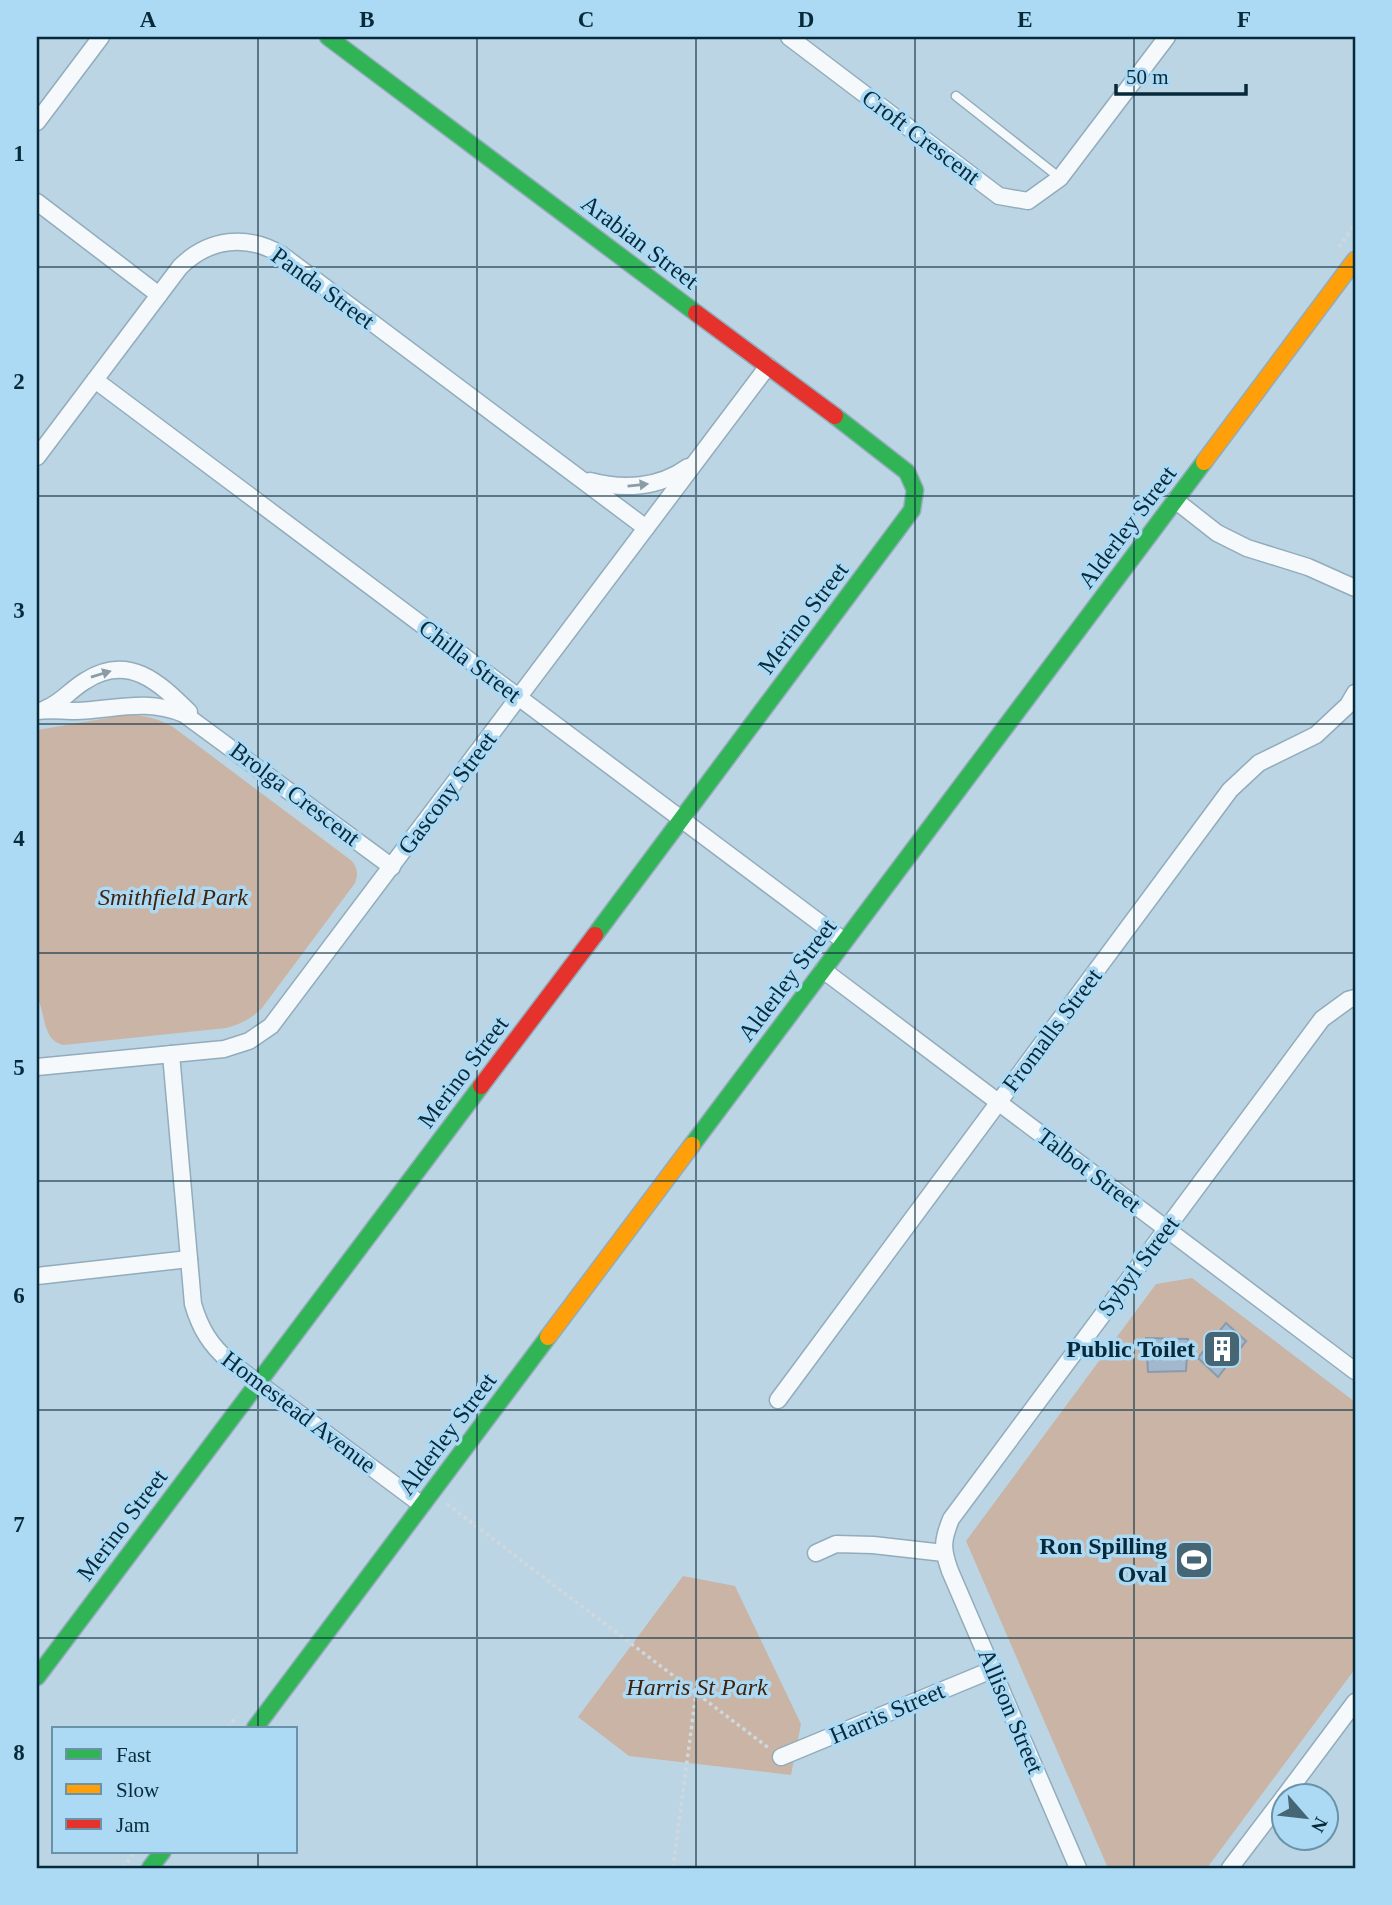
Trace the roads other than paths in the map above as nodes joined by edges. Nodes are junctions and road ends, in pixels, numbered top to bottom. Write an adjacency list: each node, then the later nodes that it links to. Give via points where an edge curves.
1 (101, 37): 6 (street)
2 (328, 37): 11 (street, Arabian Street)
3 (789, 37): 7 (street, Croft Crescent, via 999,196 1028,201)
4 (1167, 37): 7 (street, Croft Crescent)
5 (956, 96): 7 (lane)
6 (37, 122)
7 (1060, 178)
8 (37, 202): 10 (street)
9 (1355, 260): 17 (street, Alderley Street)
10 (159, 295): 12 (street, Panda Street); 15 (street, Panda Street, via 188,258 209,246 246,241 271,249)
11 (768, 366): 14 (street, Gascony Street); 16 (street, Arabian Street, via 902,467)
12 (95, 380): 13 (street, Panda Street); 21 (street, Chilla Street)
13 (37, 457)
14 (697, 460): 15 (street, one-way to 14, via 604,485 636,486 669,478); 18 (street, Gascony Street)
15 (575, 474): 18 (street, Panda Street)
16 (915, 490): 24 (street, Merino Street, via 909,516)
17 (1175, 500): 19 (street, via 1217,533 1247,548 1308,566); 26 (street, Alderley Street)
18 (646, 528): 21 (street, Gascony Street)
19 (1355, 588)
20 (1355, 693): 31 (street, Fromalls Street, via 1316,735 1259,764 1230,790)
21 (519, 698): 24 (street, Chilla Street); 25 (street, Gascony Street)
22 (41, 710): 23 (street, Brolga Crescent, via 142,704 170,708); 23 (street, Brolga Crescent, one-way to 23, via 61,701 86,680 119,670 152,678)
23 (198, 721): 25 (street, Brolga Crescent)
24 (681, 819): 26 (street, Chilla Street); 36 (street, Merino Street)
25 (392, 867): 29 (street, Gascony Street, via 271,1026 237,1046)
26 (844, 942): 27 (street, Alderley Street)
27 (823, 970): 31 (street, Talbot Street); 38 (street, Alderley Street)
28 (1355, 998): 32 (street, Sybyl Street, via 1322,1019)
29 (171, 1054): 30 (street, Gascony Street); 33 (street, Homestead Avenue)
30 (37, 1067)
31 (998, 1102): 32 (street, Talbot Street); 37 (street, Fromalls Street)
32 (1166, 1228): 35 (street, Talbot Street); 40 (street, Sybyl Street, via 951,1519)
33 (189, 1259): 34 (street); 36 (street, Homestead Avenue, via 193,1304 203,1331 219,1353)
34 (37, 1276)
35 (1355, 1371)
36 (258, 1383): 38 (street, Homestead Avenue); 42 (street, Merino Street)
37 (778, 1400)
38 (427, 1499): 44 (street, Alderley Street)
39 (816, 1553): 40 (street, via 836,1544)
40 (944, 1553): 41 (street, Allison Street)
41 (993, 1669): 45 (street, Harris Street); 50 (street, Allison Street)
42 (37, 1678)
43 (1355, 1702): 46 (street)
44 (256, 1727)
45 (781, 1757)
46 (1294, 1783)
47 (1270, 1815): 51 (street)
48 (161, 1853): 49 (street)
49 (150, 1868)
50 (1077, 1868)
51 (1230, 1868)

